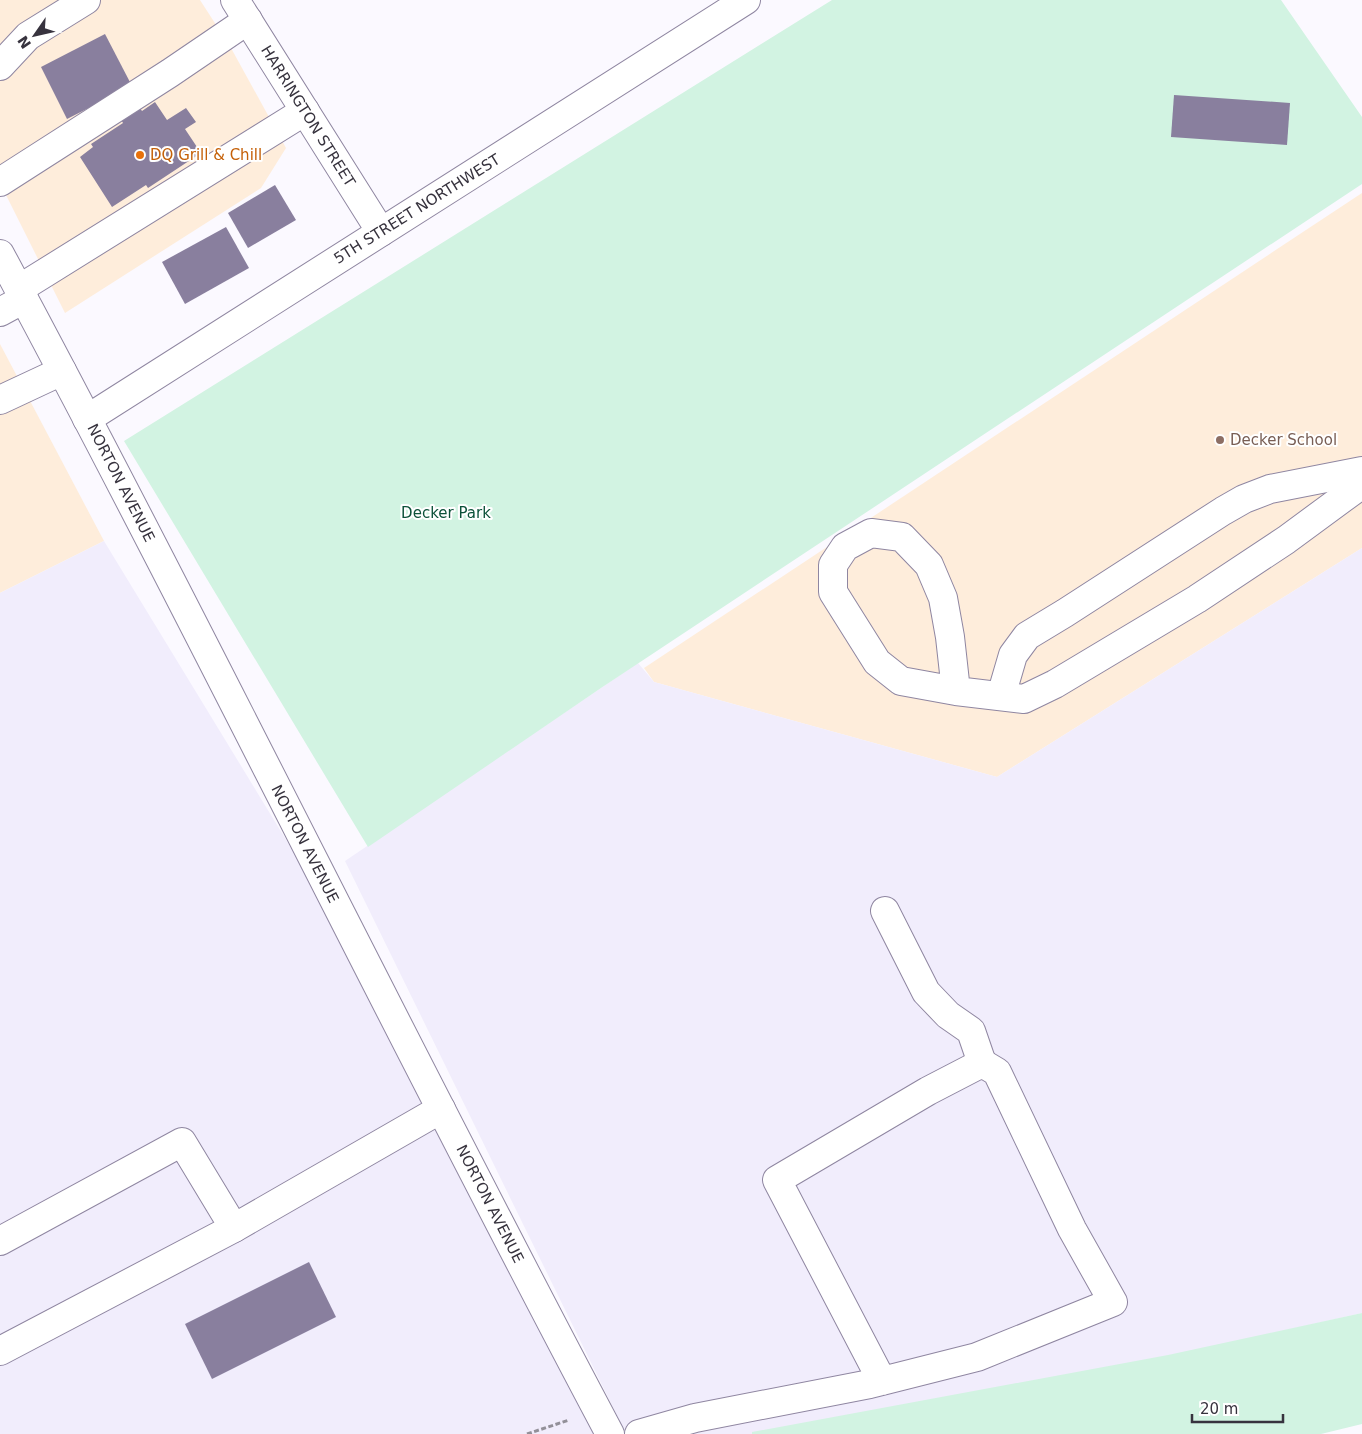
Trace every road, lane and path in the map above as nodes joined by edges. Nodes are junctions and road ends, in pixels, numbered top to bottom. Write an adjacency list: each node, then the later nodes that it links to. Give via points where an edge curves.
1 (86, 0): 4 (main road, via 28,36)
2 (746, 0): 7 (main road, 5TH STREET NORTHWEST)
3 (241, 10): 5 (main road, HARRINGTON STREET); 6 (main road, via 170,73)
4 (0, 66)
5 (305, 111): 7 (main road, HARRINGTON STREET); 9 (main road)
6 (0, 182)
7 (381, 232): 13 (main road, 5TH STREET NORTHWEST)
8 (0, 254): 9 (main road, NORTON AVENUE)
9 (21, 294): 10 (main road); 11 (main road, NORTON AVENUE)
10 (0, 312)
11 (62, 371): 12 (main road); 13 (main road, NORTON AVENUE)
12 (0, 400)
13 (88, 419): 20 (main road, NORTON AVENUE)
14 (1362, 471): 17 (main road, via 1270,489 1244,498 1223,511 1027,636 1013,655)
15 (1362, 484): 17 (main road, via 1286,540 1196,599 1055,684 1024,699)
16 (956, 691): 16 (main road, via 901,680 877,662 833,592 833,565 845,547 872,533 902,537 929,565 943,598); 17 (main road)
17 (1001, 696)
18 (885, 911): 19 (main road, via 926,992 948,1015 971,1031)
19 (982, 1063): 24 (main road, via 777,1180); 24 (main road, via 997,1072 1072,1229 1113,1302 977,1357)
20 (441, 1109): 21 (main road); 25 (main road, NORTON AVENUE)
21 (234, 1228): 22 (main road, via 182,1142); 23 (main road)
22 (0, 1241)
23 (0, 1351)
24 (882, 1381): 27 (main road, via 695,1418)
25 (604, 1422): 26 (path)
26 (527, 1434)
27 (639, 1434)

